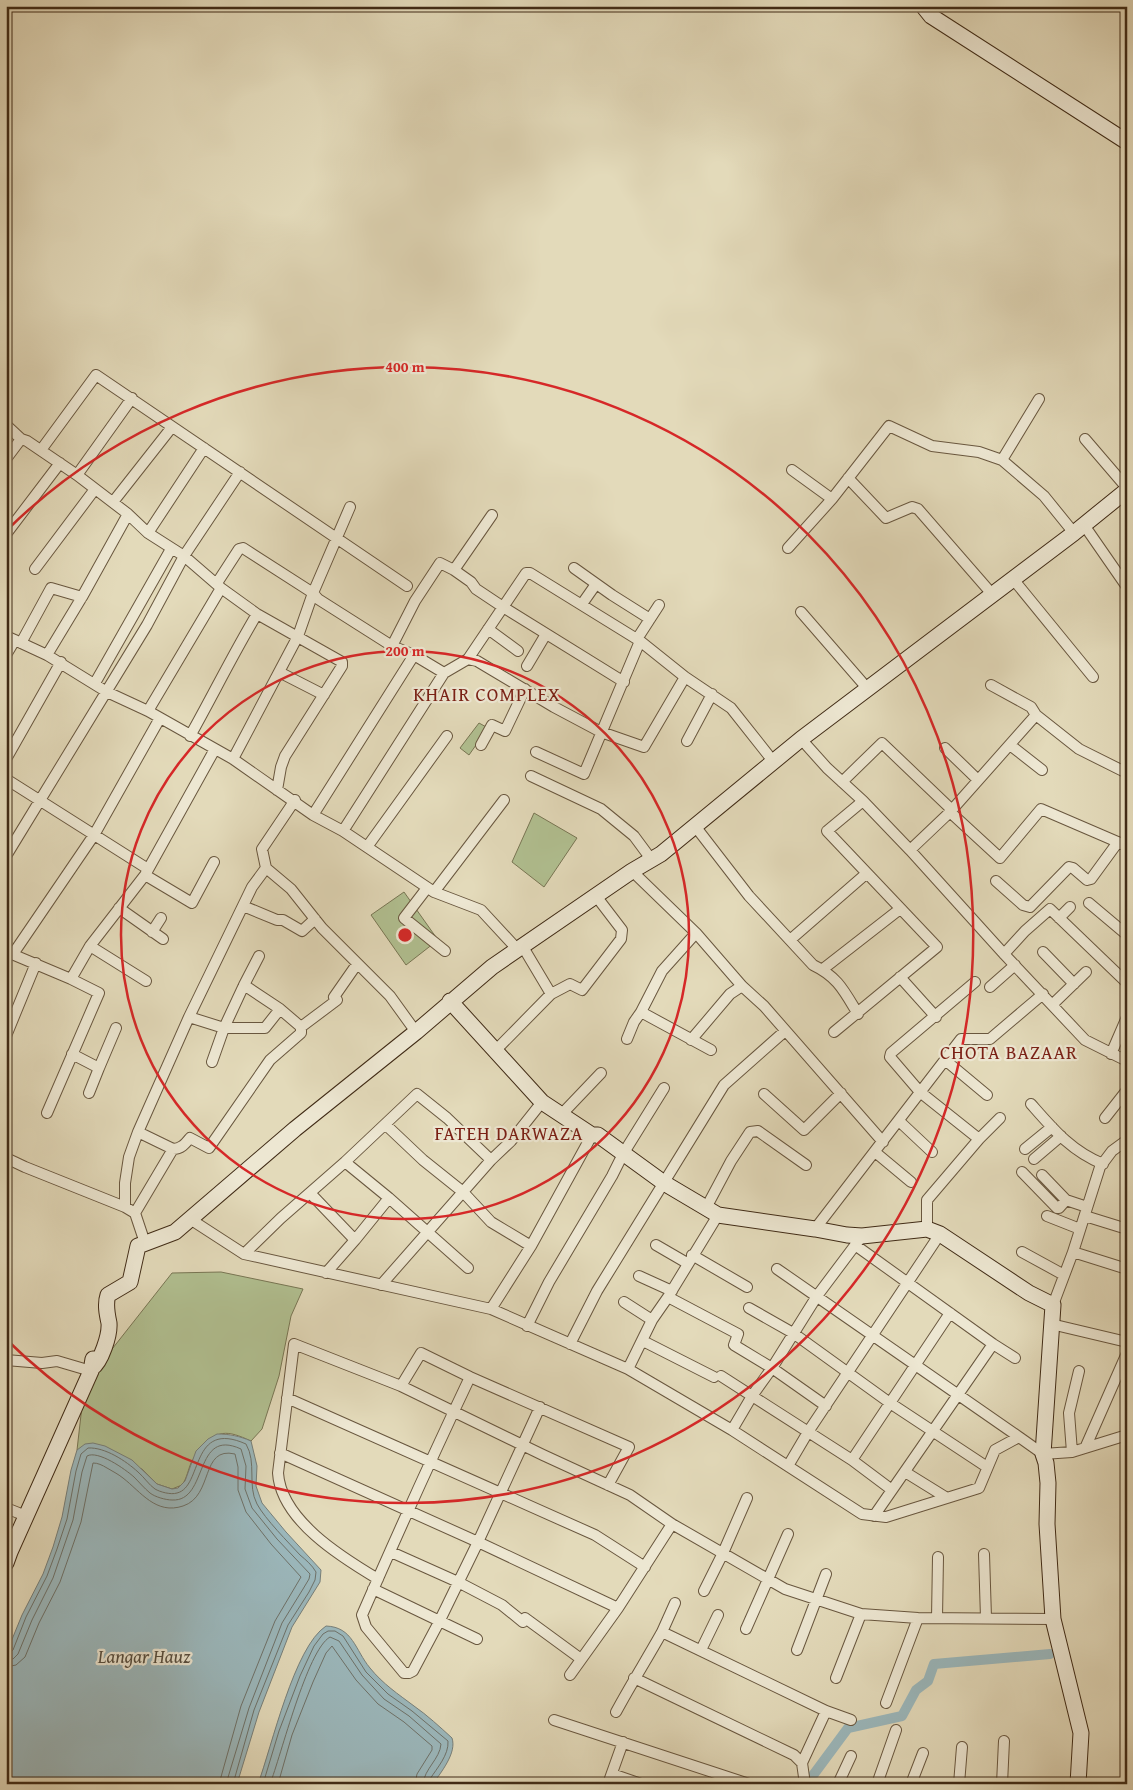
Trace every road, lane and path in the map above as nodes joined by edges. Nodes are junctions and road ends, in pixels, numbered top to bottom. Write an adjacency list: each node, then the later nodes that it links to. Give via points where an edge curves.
1 (923, 6): 2 (street, via 931,16)
2 (1127, 142)
3 (132, 398): 6 (street); 10 (street, via 96,375); 16 (street)
4 (1039, 399): 12 (street)
5 (6, 425): 7 (street)
6 (172, 427): 9 (street); 21 (street)
7 (21, 439): 10 (street); 11 (street)
8 (1085, 439): 19 (street)
9 (204, 448): 15 (street); 26 (street)
10 (41, 450): 13 (street)
11 (6, 459)
12 (1002, 460): 17 (street, via 979,452 932,446 889,426); 25 (street)
13 (60, 462): 16 (street); 27 (street)
14 (792, 470): 20 (street)
15 (240, 472): 28 (street); 31 (street)
16 (77, 475): 18 (street)
17 (848, 478): 20 (street); 41 (street, via 886,518 912,508 918,509)
18 (94, 489): 21 (street); 33 (street)
19 (1127, 489): 25 (street)
20 (832, 498): 29 (street)
21 (113, 502): 23 (street)
22 (350, 507): 28 (street)
23 (128, 514): 26 (street); 42 (street)
24 (492, 515): 34 (street)
25 (1079, 529): 35 (street); 39 (street)
26 (148, 533): 30 (street)
27 (6, 534)
28 (338, 539): 38 (street); 40 (street)
29 (788, 548)
30 (171, 549): 31 (street); 67 (street)
31 (184, 556): 37 (street); 71 (street)
32 (574, 568): 36 (street)
33 (35, 569)
34 (454, 570): 45 (street); 54 (street, via 440,563 415,601)
35 (1013, 579): 41 (street); 65 (street)
36 (596, 584): 43 (street); 48 (street)
37 (219, 586): 40 (street, via 239,549 243,548); 47 (street); 74 (street)
38 (407, 586)
39 (1127, 586)
40 (313, 593): 51 (street); 54 (street)
41 (992, 594): 69 (street)
42 (82, 597): 52 (street, via 51,588); 57 (street)
43 (582, 604): 45 (street, via 528,573 524,574); 53 (street)
44 (659, 605): 48 (street)
45 (503, 607): 49 (street); 50 (street)
46 (800, 612): 69 (street)
47 (257, 614): 51 (street); 78 (street)
48 (650, 619): 53 (street)
49 (488, 629): 55 (street); 59 (street)
50 (546, 634): 61 (street); 66 (street)
51 (298, 636): 62 (street); 73 (street, via 342,662)
52 (14, 640): 56 (street); 57 (street)
53 (639, 640): 64 (street); 66 (street)
54 (392, 646): 58 (street)
55 (518, 651)
56 (6, 655)
57 (47, 655): 60 (street)
58 (414, 655): 63 (street); 102 (street)
59 (468, 659): 63 (street); 70 (street)
60 (61, 662): 67 (street); 87 (street)
61 (528, 666)
62 (279, 672): 73 (street); 88 (street)
63 (444, 672): 104 (street)
64 (686, 677): 72 (street); 77 (street, via 644,747)
65 (1093, 677)
66 (624, 682): 77 (street)
67 (95, 683): 71 (street)
68 (991, 684): 75 (street, via 1031,707)
69 (867, 688): 80 (street)
70 (525, 689): 77 (street); 83 (street, via 505,731 492,725)
71 (107, 692): 74 (street); 97 (street)
72 (712, 694): 81 (street); 89 (street, via 731,708)
73 (324, 695): 96 (street, via 285,756)
74 (148, 711): 76 (street)
75 (1036, 716): 82 (street); 91 (street, via 1079,749)
76 (160, 718): 78 (street); 105 (street)
77 (601, 732): 86 (street, via 584,774)
78 (190, 736): 84 (street)
79 (447, 736): 107 (street)
80 (801, 739): 89 (street); 95 (street)
81 (687, 741)
82 (1010, 744): 90 (street); 94 (street)
83 (481, 745)
84 (215, 748): 88 (street); 114 (street)
85 (944, 748): 94 (street)
86 (536, 752)
87 (6, 759)
88 (233, 759): 96 (street)
89 (773, 761): 103 (street)
90 (1042, 770)
91 (1127, 773)
92 (531, 776): 110 (street, via 601,809 634,836)
93 (6, 779): 97 (street)
94 (978, 780): 101 (street)
95 (842, 782): 100 (street); 101 (street, via 882,743)
96 (277, 790): 98 (street)
97 (39, 800): 105 (street); 109 (street)
98 (294, 800): 102 (street); 112 (street, via 262,849)
99 (504, 800): 117 (street)
100 (863, 801): 108 (street); 115 (street, via 827,831)
101 (951, 810): 106 (street, via 1000,858 1041,809); 108 (street)
102 (313, 815): 104 (street)
103 (695, 826): 110 (street); 131 (street, via 749,896)
104 (343, 831): 107 (street)
105 (94, 835): 114 (street); 136 (street)
106 (1122, 844): 116 (street, via 1091,879 1087,880 1070,867 1030,907 1023,905)
107 (367, 847): 117 (street)
108 (910, 850): 137 (street)
109 (6, 856)
110 (651, 859): 113 (street)
111 (214, 862): 114 (street, via 192,903)
112 (266, 868): 120 (street, via 252,887); 126 (street, via 291,889)
113 (632, 871): 118 (street); 128 (street)
114 (146, 872): 122 (street)
115 (866, 873): 123 (street); 131 (street)
116 (996, 881)
117 (431, 890): 133 (street, via 481,910); 134 (street, via 404,918)
118 (596, 896): 133 (street); 153 (street, via 622,930 623,936 582,990 570,984)
119 (1088, 902): 129 (street)
120 (244, 906): 126 (street, via 283,920 302,931); 161 (street)
121 (1070, 907): 125 (street)
122 (119, 908): 127 (street); 132 (street)
123 (900, 909): 142 (street); 144 (street, via 937,947)
124 (161, 918): 127 (street)
125 (1059, 918): 137 (street, via 1050,909); 148 (street)
126 (315, 919): 140 (street)
127 (152, 932): 130 (street)
128 (696, 933): 151 (street); 158 (street, via 662,971)
129 (1127, 935)
130 (163, 940)
131 (790, 940): 142 (street, via 813,965)
132 (90, 946): 145 (street); 146 (street)
133 (520, 948): 153 (street); 155 (street)
134 (445, 951)
135 (1043, 952): 149 (street)
136 (9, 953): 139 (street)
137 (1004, 954): 141 (street)
138 (259, 956): 150 (street)
139 (36, 964): 145 (street); 169 (street)
140 (357, 964): 163 (street, via 334,997 337,1000); 167 (street, via 390,996)
141 (1015, 965): 152 (street); 154 (street)
142 (823, 969): 159 (street, via 838,982)
143 (1086, 972): 149 (street)
144 (900, 978): 159 (street); 160 (street)
145 (71, 979): 174 (street, via 99,993)
146 (146, 981)
147 (975, 982): 160 (street)
148 (1127, 983)
149 (1074, 984): 156 (street)
150 (244, 985): 157 (street); 165 (street)
151 (742, 986): 166 (street); 171 (street, via 730,994)
152 (990, 987)
153 (551, 994): 173 (street)
154 (1043, 994): 156 (street); 176 (street, via 990,1039 961,1040)
155 (450, 1001): 167 (street); 173 (street)
156 (1053, 1004): 175 (street, via 1085,1040)
157 (280, 1009): 163 (street); 165 (street, via 265,1028)
158 (641, 1012): 170 (street); 171 (street)
159 (858, 1014): 168 (street)
160 (936, 1016): 183 (street, via 890,1055)
161 (189, 1017): 165 (street); 197 (street)
162 (1127, 1017): 175 (street)
163 (301, 1027): 203 (street, via 301,1033 270,1060 209,1148 190,1138 183,1146)
164 (116, 1028): 179 (street)
165 (224, 1028): 177 (street)
166 (785, 1031): 185 (street); 217 (street, via 724,1085)
167 (416, 1032): 227 (street)
168 (834, 1032)
169 (6, 1036)
170 (627, 1039)
171 (691, 1040): 172 (street)
172 (711, 1050)
173 (495, 1051): 188 (street)
174 (72, 1054): 179 (street); 190 (street)
175 (1111, 1054): 178 (street)
176 (945, 1060): 183 (street); 187 (street)
177 (212, 1062)
178 (1127, 1062)
179 (99, 1068): 184 (street)
180 (601, 1073): 191 (street)
181 (664, 1088): 207 (street)
182 (1127, 1090): 193 (street)
183 (920, 1092): 194 (street); 200 (street)
184 (89, 1093)
185 (840, 1093): 186 (street, via 804,1130); 202 (street)
186 (764, 1094)
187 (987, 1095)
188 (542, 1102): 191 (street); 210 (street)
189 (1031, 1104): 196 (street)
190 (47, 1113)
191 (560, 1116): 198 (street)
192 (1000, 1118): 200 (street)
193 (1105, 1118)
194 (899, 1121): 202 (street); 206 (street)
195 (386, 1125): 210 (street, via 417,1094); 211 (street); 218 (street)
196 (1052, 1127): 199 (street); 204 (street)
197 (138, 1132): 203 (street); 222 (street, via 129,1157)
198 (592, 1135): 207 (street, via 598,1135); 236 (street)
199 (1061, 1136): 209 (street); 212 (street, via 1070,1147)
200 (979, 1139): 231 (street, via 928,1200)
201 (1127, 1140): 212 (street)
202 (883, 1142): 205 (street)
203 (173, 1149): 225 (street)
204 (1025, 1149)
205 (875, 1152): 216 (street); 228 (street)
206 (932, 1152)
207 (623, 1154): 217 (street); 260 (street)
208 (6, 1158): 222 (street)
209 (1034, 1159)
210 (491, 1160): 218 (street)
211 (345, 1162): 219 (street); 220 (street)
212 (1102, 1164): 223 (street)
213 (806, 1165): 224 (street, via 758,1131 750,1132 732,1161)
214 (1022, 1172): 221 (street, via 1057,1208)
215 (1042, 1175): 221 (street)
216 (911, 1182)
217 (664, 1183): 224 (street); 265 (street, via 597,1291)
218 (464, 1192): 232 (street); 236 (street, via 491,1222)
219 (310, 1193): 233 (street); 240 (street)
220 (389, 1198): 232 (street); 233 (street)
221 (1066, 1200): 223 (street)
222 (125, 1207): 225 (street)
223 (1086, 1211): 229 (street); 230 (street)
224 (712, 1212): 228 (street); 241 (street)
225 (135, 1213): 235 (street)
226 (1047, 1216): 229 (street)
227 (190, 1219): 235 (street, via 175,1232); 240 (street)
228 (815, 1229): 234 (street)
229 (1080, 1230): 239 (street)
230 (1127, 1230)
231 (934, 1231): 234 (street); 248 (street); 254 (street)
232 (428, 1232): 242 (street); 249 (street)
233 (355, 1240): 245 (street)
234 (859, 1241): 248 (street); 252 (street)
235 (145, 1243): 273 (street, via 138,1246 130,1282 108,1295 107,1318)
236 (531, 1246): 256 (street)
237 (656, 1246): 241 (street)
238 (1022, 1252): 247 (street)
239 (1073, 1252): 243 (street); 247 (street)
240 (244, 1254): 245 (street)
241 (690, 1259): 250 (street); 251 (street)
242 (468, 1268)
243 (1127, 1268)
244 (777, 1269): 252 (street)
245 (326, 1273): 249 (street)
246 (639, 1276): 251 (street)
247 (1064, 1276): 254 (street)
248 (908, 1283): 257 (street); 262 (street)
249 (382, 1285): 256 (street)
250 (747, 1287)
251 (670, 1294): 258 (street); 271 (street, via 738,1334 734,1346)
252 (816, 1296): 261 (street); 262 (street)
253 (624, 1302): 258 (street)
254 (1053, 1305): 259 (street)
255 (749, 1308): 261 (street)
256 (491, 1309): 260 (street)
257 (950, 1313): 266 (street); 270 (street)
258 (652, 1320): 263 (street)
259 (1051, 1324): 264 (street); 294 (street)
260 (527, 1326): 265 (street)
261 (793, 1333): 271 (street); 275 (street)
262 (873, 1336): 270 (street); 275 (street)
263 (643, 1341): 272 (street); 279 (street)
264 (1127, 1342)
265 (570, 1344): 272 (street)
266 (994, 1344): 268 (street); 278 (street)
267 (1127, 1353): 291 (street)
268 (1015, 1358)
269 (6, 1360): 273 (street, via 57,1361)
270 (915, 1365): 278 (street); 281 (street)
271 (772, 1368): 279 (street); 282 (street)
272 (628, 1369): 285 (street)
273 (91, 1370): 307 (street)
274 (1079, 1371): 292 (street, via 1069,1413)
275 (848, 1373): 281 (street); 282 (street)
276 (470, 1377): 277 (street, via 421,1353); 283 (street); 284 (street)
277 (402, 1386): 280 (street, via 294,1344); 284 (street)
278 (958, 1395): 287 (street); 289 (street)
279 (752, 1396): 285 (street); 286 (street)
280 (287, 1398): 293 (street); 296 (street)
281 (890, 1403): 287 (street); 295 (street)
282 (826, 1406): 286 (street)
283 (540, 1407): 290 (street); 300 (street, via 629,1447)
284 (454, 1412): 290 (street); 296 (street)
285 (732, 1430): 297 (street)
286 (808, 1432): 295 (street); 297 (street)
287 (932, 1432): 298 (street); 299 (street)
288 (1127, 1435): 291 (street)
289 (1018, 1437): 294 (street); 298 (street, via 995,1450)
290 (522, 1445): 300 (street); 302 (street)
291 (1086, 1446): 292 (street)
292 (1072, 1452): 294 (street)
293 (280, 1453): 306 (street); 319 (street, via 278,1473 282,1492 307,1527 354,1564)
294 (1043, 1454): 332 (street, via 1048,1483 1046,1524)
295 (852, 1460): 301 (street)
296 (431, 1462): 302 (street); 306 (street)
297 (788, 1466): 308 (street, via 862,1514)
298 (987, 1467): 304 (street, via 978,1488)
299 (905, 1472): 301 (street); 304 (street)
300 (608, 1485): 309 (street, via 630,1495)
301 (892, 1490): 308 (street)
302 (500, 1493): 311 (street); 317 (street, via 595,1535)
303 (747, 1498): 313 (street)
304 (947, 1498): 308 (street, via 886,1517)
305 (6, 1508): 307 (street)
306 (408, 1510): 311 (street); 312 (street)
307 (26, 1516): 316 (street)
308 (874, 1516)
309 (672, 1524): 313 (street); 317 (street)
310 (788, 1534): 320 (street)
311 (478, 1542): 321 (street); 326 (street)
312 (391, 1552): 319 (street); 321 (street)
313 (723, 1553): 320 (street); 323 (street)
314 (984, 1554): 331 (street)
315 (938, 1557): 330 (street)
316 (6, 1563)
317 (645, 1567): 326 (street)
318 (826, 1574): 324 (street)
319 (378, 1578): 322 (street)
320 (767, 1579): 324 (street, via 785,1590); 334 (street)
321 (458, 1582): 333 (street); 339 (street, via 502,1605 523,1622 525,1618)
322 (373, 1589): 333 (street); 333 (street, via 362,1614 363,1622 404,1673 413,1671)
323 (704, 1591)
324 (816, 1601): 327 (street); 338 (street)
325 (675, 1603): 335 (street)
326 (618, 1608): 339 (street)
327 (861, 1614): 329 (street); 342 (street)
328 (718, 1615): 337 (street)
329 (918, 1618): 330 (street); 343 (street)
330 (937, 1618): 331 (street)
331 (986, 1618): 332 (street)
332 (1053, 1619): 364 (street, via 1081,1733)
333 (440, 1622): 336 (street)
334 (746, 1628)
335 (662, 1632): 337 (street); 341 (street)
336 (477, 1639)
337 (701, 1650): 344 (street)
338 (797, 1650)
339 (581, 1659): 340 (street)
340 (570, 1675)
341 (634, 1678): 345 (street); 354 (street, via 794,1755)
342 (836, 1678)
343 (886, 1703)
344 (826, 1711): 347 (street); 354 (street)
345 (616, 1712)
346 (554, 1720): 350 (street)
347 (851, 1720)
348 (896, 1730): 360 (street)
349 (1004, 1741): 363 (street)
350 (623, 1742): 355 (street); 357 (street)
351 (962, 1747): 362 (street)
352 (924, 1753): 361 (street)
353 (851, 1756): 359 (street)
354 (802, 1763): 358 (street)
355 (610, 1779): 356 (street)
356 (640, 1784)
357 (749, 1784)
358 (805, 1784)
359 (838, 1784)
360 (877, 1784)
361 (911, 1784)
362 (959, 1784)
363 (1002, 1784)
364 (1078, 1784)

